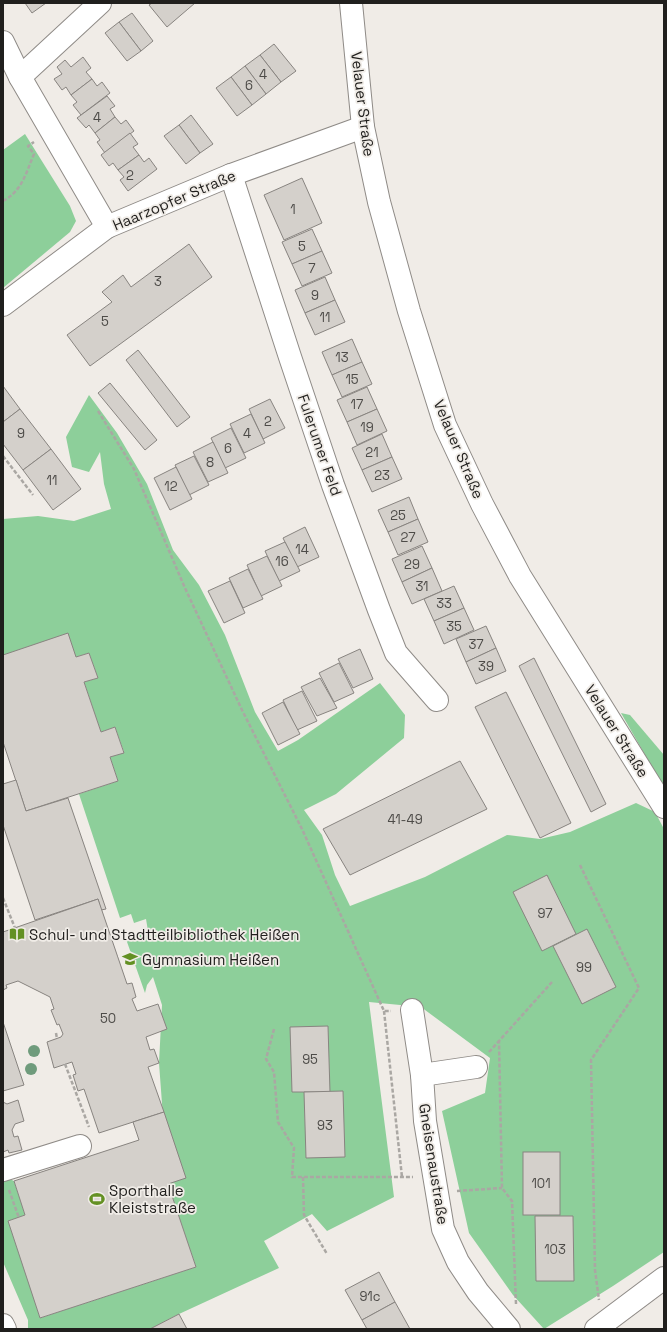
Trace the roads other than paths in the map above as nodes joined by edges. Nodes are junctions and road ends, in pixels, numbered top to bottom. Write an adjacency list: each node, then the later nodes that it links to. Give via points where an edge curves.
1 (100, 3): 4 (street)
2 (351, 3): 5 (street, Velauer Straße)
3 (3, 42): 4 (street)
4 (20, 77): 7 (street)
5 (363, 127): 6 (street, Haarzopfer Straße); 10 (street, Velauer Straße, via 379,202 409,311 445,425 482,504 520,576)
6 (231, 175): 7 (street, Haarzopfer Straße); 9 (street, Fulerumer Feld, via 333,485 379,610 396,653)
7 (107, 227): 8 (street, Haarzopfer Straße)
8 (3, 305)
9 (437, 700)
10 (664, 808)
11 (412, 1010): 13 (street, Gneisenaustraße)
12 (476, 1066): 13 (street)
13 (422, 1075): 20 (street, Gneisenaustraße, via 425,1121 443,1229 458,1262 478,1292)
14 (86, 1140): 15 (street)
15 (6, 1179)
16 (664, 1278): 18 (street)
17 (3, 1325): 19 (street)
18 (600, 1327)
19 (5, 1329)
20 (509, 1329)

